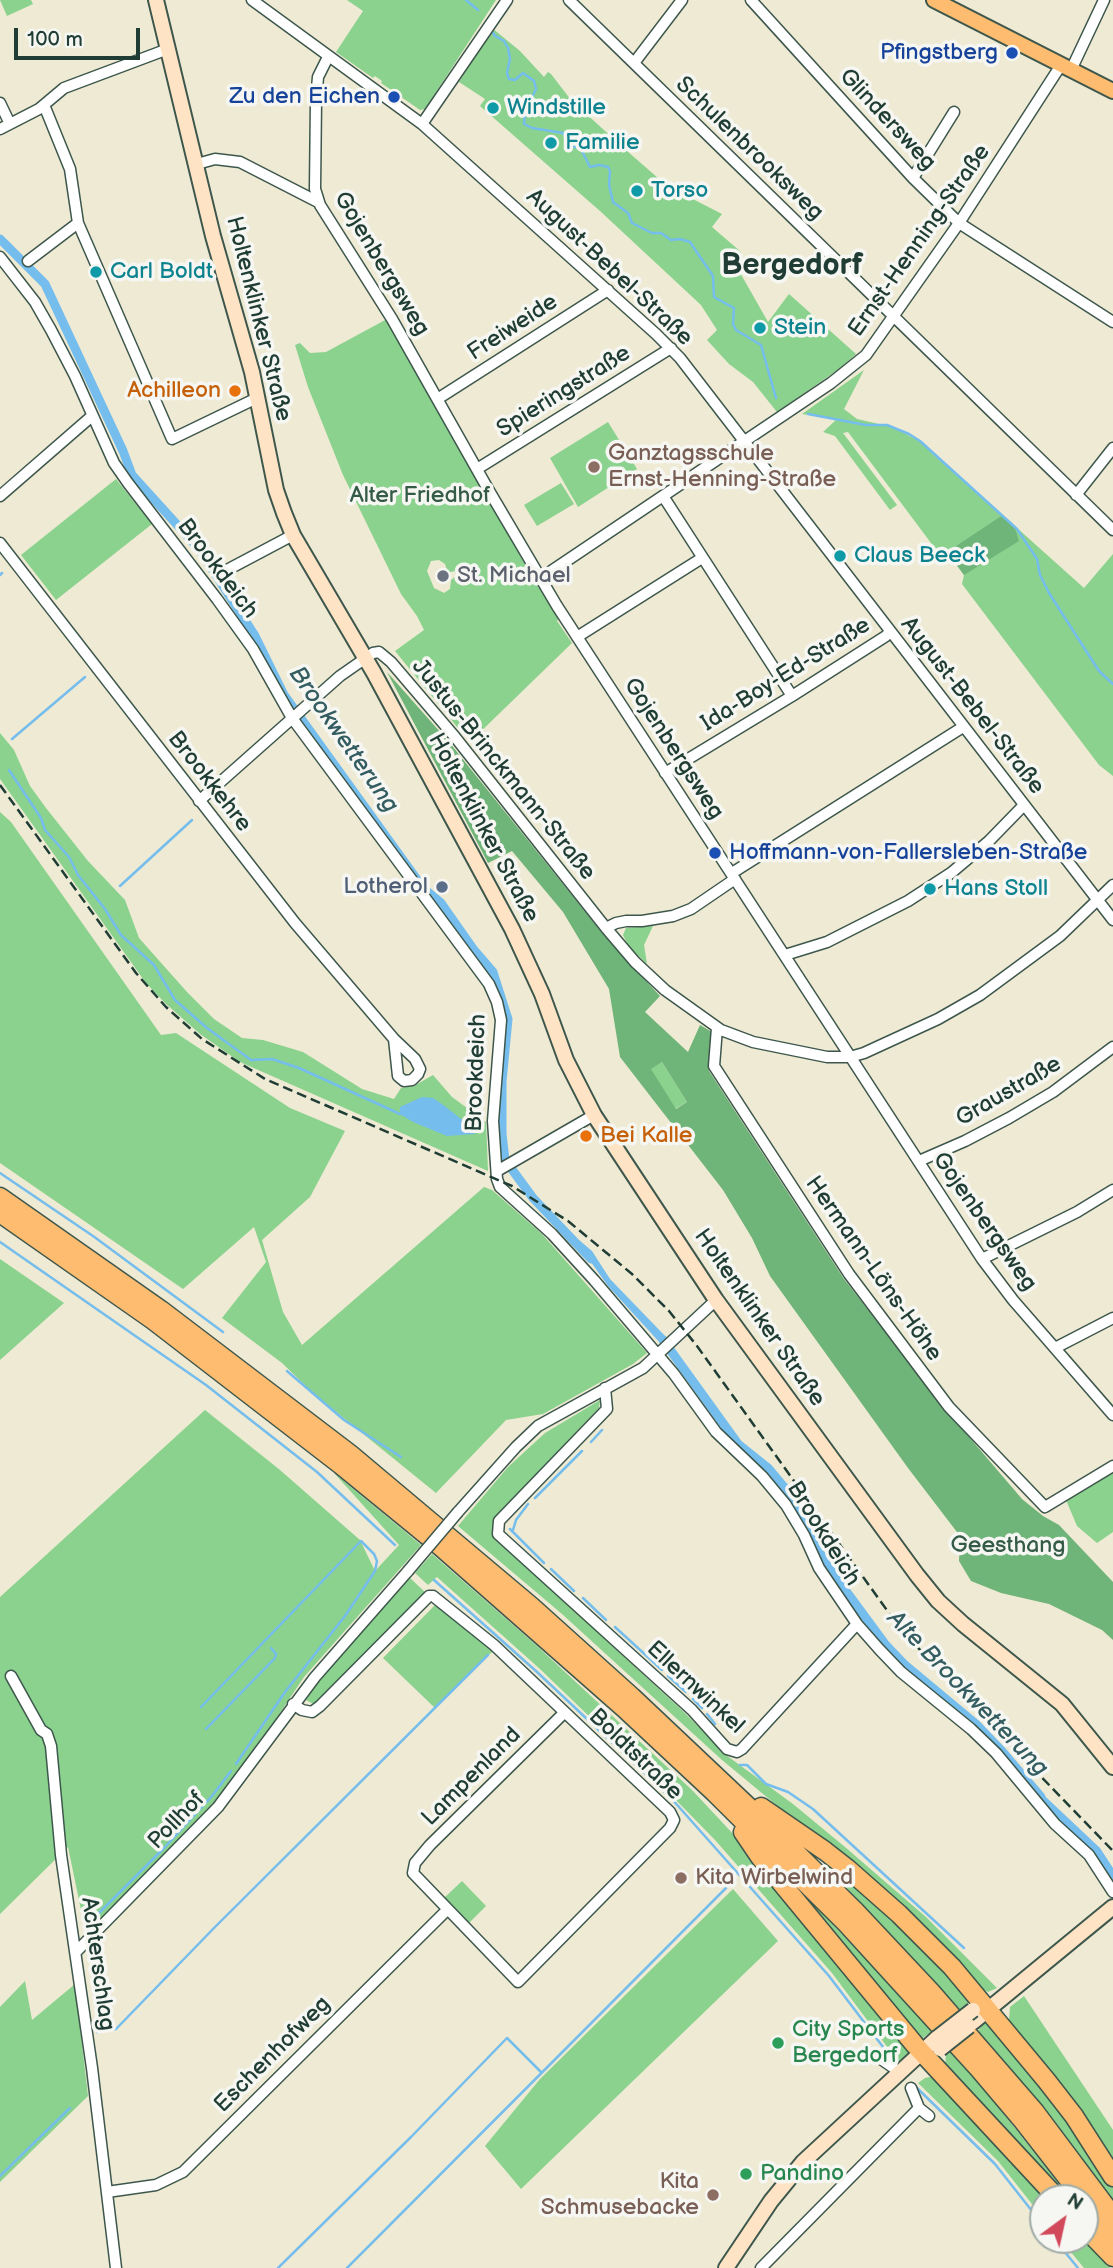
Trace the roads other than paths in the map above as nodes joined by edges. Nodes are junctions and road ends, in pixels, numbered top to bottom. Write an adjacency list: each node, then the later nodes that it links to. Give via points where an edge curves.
1 (156, 0): 9 (main road, Holtenklinker Straße)
2 (252, 0): 10 (street, August-Bebel-Straße)
3 (507, 0): 18 (street)
4 (569, 0): 11 (street, Schulenbrooksweg)
5 (682, 0): 11 (street)
6 (751, 0): 21 (street, Glindersweg)
7 (934, 0): 12 (main road)
8 (1104, 0): 12 (street)
9 (168, 49): 15 (street, via 64,89); 20 (main road, Holtenklinker Straße)
10 (328, 57): 18 (street, August-Bebel-Straße); 22 (street, Gojenbergsweg, via 318,77 316,100)
11 (634, 63): 28 (street, Schulenbrooksweg)
12 (1066, 67): 13 (main road); 24 (street, Ernst-Henning-Straße)
13 (1113, 91)
14 (0, 103): 17 (street)
15 (44, 105): 17 (street); 23 (street, via 70,169)
16 (954, 112): 21 (street)
17 (10, 124): 19 (street)
18 (422, 124): 27 (street, August-Bebel-Straße)
19 (0, 129)
20 (197, 163): 22 (street, via 215,159 240,162); 31 (main road, Holtenklinker Straße)
21 (913, 178): 24 (street, Glindersweg)
22 (318, 202): 32 (street, Gojenbergsweg)
23 (78, 223): 26 (street); 31 (street, via 172,439)
24 (959, 223): 28 (street, Ernst-Henning-Straße); 29 (street, Glindersweg)
25 (0, 257): 33 (street, Brookdeich, via 51,330)
26 (29, 261)
27 (608, 290): 30 (street, August-Bebel-Straße); 32 (street, Freiweide)
28 (894, 317): 34 (street, Ernst-Henning-Straße, via 853,367); 37 (street, Schulenbrooksweg)
29 (1113, 322)
30 (671, 348): 34 (street, August-Bebel-Straße); 36 (street, Spieringstraße)
31 (257, 398): 41 (main road, Holtenklinker Straße, via 276,490)
32 (439, 398): 36 (street, Gojenbergsweg)
33 (92, 416): 38 (street); 50 (street, Brookdeich, via 114,463 200,575)
34 (745, 441): 39 (street, Ernst-Henning-Straße); 46 (street, August-Bebel-Straße)
35 (1113, 448): 37 (street)
36 (477, 469): 45 (street, Gojenbergsweg)
37 (1076, 495): 40 (street, Schulenbrooksweg)
38 (0, 496)
39 (663, 496): 43 (street); 45 (street, Ernst-Henning-Straße)
40 (1113, 530)
41 (293, 535): 44 (street); 48 (main road, Holtenklinker Straße)
42 (0, 542): 53 (street, Brookkehre)
43 (702, 558): 47 (street); 49 (street)
44 (228, 570)
45 (541, 578): 47 (street, Gojenbergsweg)
46 (890, 631): 49 (street, Ida-Boy-Ed-Straße); 51 (street, August-Bebel-Straße)
47 (577, 636): 52 (street, Gojenbergsweg)
48 (365, 658): 50 (street); 59 (street, Justus-Brinckmann-Straße, via 377,651 387,658); 65 (main road, Holtenklinker Straße, via 512,929)
49 (792, 696): 52 (street, Ida-Boy-Ed-Straße)
50 (297, 714): 53 (street); 67 (street, Brookdeich, via 494,993 501,1020 493,1121)
51 (963, 727): 54 (street, August-Bebel-Straße); 55 (street)
52 (665, 773): 55 (street, Gojenbergsweg)
53 (200, 801): 62 (street, Brookkehre)
54 (1024, 805): 57 (street, August-Bebel-Straße); 60 (street, via 951,873 908,901 827,942)
55 (733, 876): 59 (street, via 691,909); 60 (street, Gojenbergsweg)
56 (1113, 885): 57 (street, Justus-Brinckmann-Straße)
57 (1098, 901): 58 (street, August-Bebel-Straße); 64 (street, Justus-Brinckmann-Straße, via 1060,936 980,995 928,1024)
58 (1113, 920)
59 (606, 928): 61 (street, Justus-Brinckmann-Straße, via 665,990)
60 (785, 955): 64 (street, Gojenbergsweg)
61 (717, 1028): 64 (street, Justus-Brinckmann-Straße, via 790,1051); 78 (street, Hermann-Löns-Höhe, via 714,1066 849,1274 949,1407 1045,1507)
62 (394, 1039)
63 (1113, 1047): 66 (street, Graustraße, via 1054,1092)
64 (850, 1057): 66 (street, Gojenbergsweg)
65 (594, 1115): 67 (street); 72 (main road, Holtenklinker Straße)
66 (919, 1161): 71 (street, Gojenbergsweg)
67 (505, 1166): 75 (street, Brookdeich, via 500,1187 552,1234)
68 (1113, 1190): 71 (street)
69 (0, 1197): 84 (highway, via 161,1310 350,1454 533,1607)
70 (0, 1213): 84 (highway, via 163,1328 351,1473)
71 (982, 1259): 74 (street, Gojenbergsweg)
72 (716, 1300): 75 (street); 83 (main road, Holtenklinker Straße, via 938,1601 1062,1704)
73 (1113, 1318): 74 (street)
74 (1055, 1348): 77 (street, Gojenbergsweg)
75 (659, 1354): 76 (street); 79 (street, Brookdeich, via 716,1432 786,1505 818,1568)
76 (606, 1388): 79 (street, Ellernwinkel, via 607,1409 499,1521 498,1534 692,1710 727,1749 742,1749); 81 (street, Pollhof, bridge, via 538,1426)
77 (1113, 1415)
78 (1113, 1466)
79 (858, 1624): 85 (street, Brookdeich, via 901,1672 996,1753 1055,1824 1089,1855)
80 (11, 1676): 88 (street, Achterschlag, via 51,1746)
81 (293, 1704): 82 (street, Boldtstraße, via 312,1712 320,1706 433,1596 494,1645); 88 (street, Pollhof, via 218,1807)
82 (564, 1713): 87 (street, Lampenland, via 415,1863 413,1873); 87 (street, Boldtstraße, via 670,1812 674,1821 518,1982)
83 (1113, 1767)
84 (720, 1788): 89 (highway, via 825,1851 878,1894 952,1967); 90 (highway, via 760,1857); 98 (highway, via 920,2003); 100 (highway, via 855,1911 940,2001 1035,2112)
85 (1113, 1892)
86 (1113, 1907): 89 (main road)
87 (447, 1910): 99 (street, Eschenhofweg, via 183,2172 156,2185)
88 (76, 1952): 99 (street, Achterschlag)
89 (979, 2013): 90 (main road, bridge); 96 (highway, via 1074,2116)
90 (932, 2047): 97 (highway); 106 (main road, via 789,2178)
91 (875, 2055): 92 (street)
92 (894, 2068)
93 (911, 2088): 94 (street)
94 (919, 2108): 95 (street); 107 (street)
95 (929, 2116)
96 (1113, 2176)
97 (1045, 2184)
98 (1072, 2184)
99 (107, 2192): 105 (street, Achterschlag)
100 (1113, 2216)
101 (1099, 2221): 102 (highway)
102 (1113, 2241)
103 (1099, 2242): 104 (highway)
104 (1113, 2257)
105 (116, 2268)
106 (726, 2268)
107 (761, 2268)

